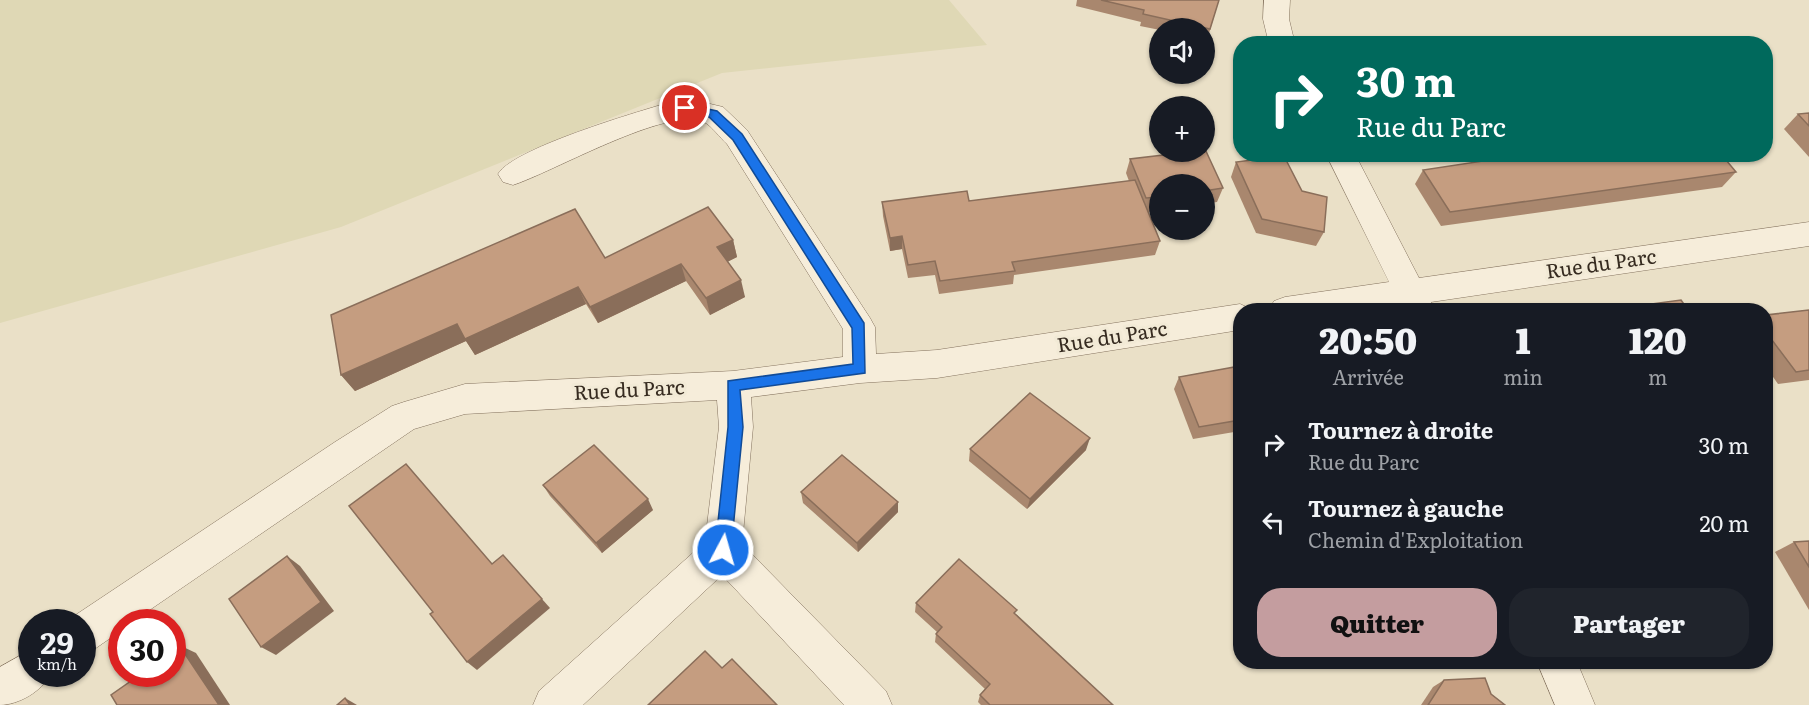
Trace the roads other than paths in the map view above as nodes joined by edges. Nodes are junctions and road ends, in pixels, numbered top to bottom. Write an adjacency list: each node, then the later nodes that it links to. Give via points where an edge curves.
1 (1277, 0): 2 (street)
2 (1280, 36)
3 (1344, 162): 6 (street)
4 (513, 174): 9 (street, via 559,151 650,118 685,108 713,114 737,137 859,327)
5 (1809, 234): 6 (street, Rue du Parc)
6 (1416, 301): 7 (street, Rue du Parc)
7 (1387, 303)
8 (1233, 318): 9 (street, Rue du Parc, via 937,364)
9 (860, 369): 10 (street, Rue du Parc)
10 (733, 385): 11 (street, via 735,427); 12 (street, Rue du Parc, via 465,399 404,417)
11 (723, 550): 16 (street); 17 (street)
12 (96, 624)
13 (1560, 669): 18 (street)
14 (18, 678): 15 (street)
15 (0, 690)
16 (552, 705)
17 (872, 705)
18 (1575, 705)

